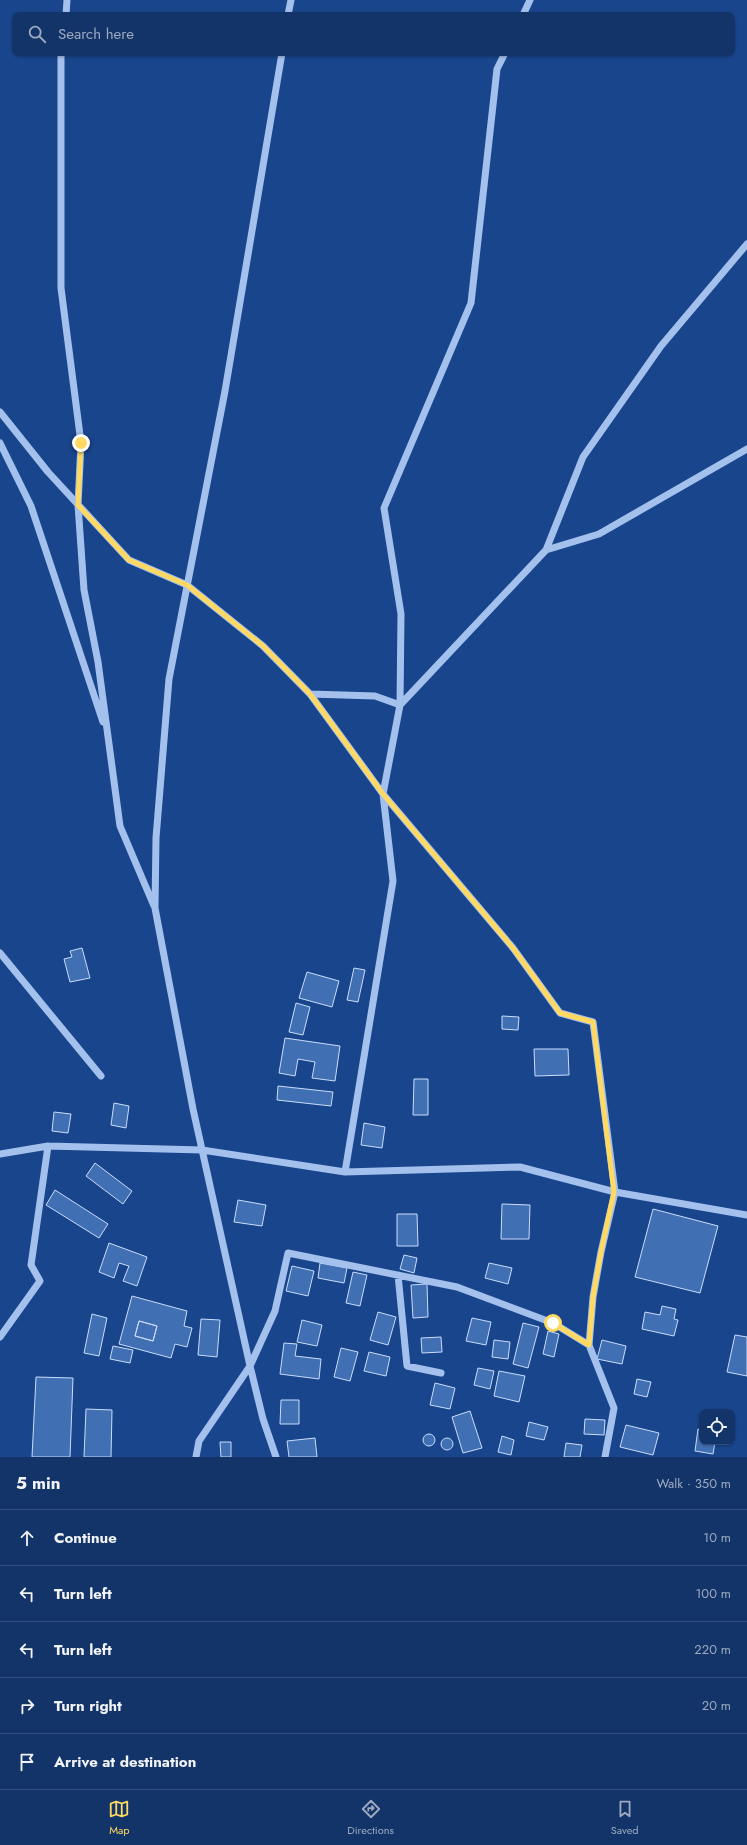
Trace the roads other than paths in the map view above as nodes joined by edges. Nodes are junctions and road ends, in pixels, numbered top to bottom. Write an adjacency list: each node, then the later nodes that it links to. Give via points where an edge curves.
1 (68, 0): 4 (street)
2 (291, 0): 5 (street)
3 (530, 0): 6 (street)
4 (66, 12)
5 (289, 12)
6 (524, 12)
7 (61, 56): 14 (street, via 61,288 81,443)
8 (281, 56): 16 (street, via 225,391)
9 (504, 56): 18 (street, via 497,69 471,303 384,508 401,614)
10 (747, 244): 15 (street, via 661,346 583,457)
11 (0, 412): 14 (street)
12 (0, 443): 19 (street, via 31,506)
13 (747, 449): 15 (street, via 598,534)
14 (78, 505): 16 (street, via 129,560); 19 (street, via 84,590 98,662)
15 (546, 550): 18 (street)
16 (187, 585): 17 (street, via 263,646); 21 (street, via 169,679 156,838)
17 (310, 694): 18 (street, via 375,696); 20 (street)
18 (400, 705): 20 (street)
19 (108, 737): 21 (street, via 120,826)
20 (383, 794): 27 (street, via 393,881); 28 (street, via 513,948 560,1013 593,1022)
21 (155, 908): 25 (street)
22 (0, 953): 23 (street)
23 (101, 1076)
24 (48, 1146): 25 (street); 26 (street); 31 (street, via 31,1266 40,1281)
25 (202, 1150): 27 (street); 33 (street)
26 (0, 1154)
27 (344, 1172): 28 (street, via 520,1167)
28 (614, 1192): 29 (street); 32 (street, via 598,1267)
29 (747, 1214)
30 (398, 1275): 32 (street, via 457,1287 553,1323); 33 (street, via 288,1253 275,1311); 34 (street, via 407,1366)
31 (0, 1337)
32 (589, 1345): 37 (street, via 614,1408)
33 (250, 1366): 35 (street, via 199,1441); 36 (street, via 263,1420)
34 (441, 1373)
35 (196, 1457)
36 (276, 1457)
37 (605, 1457)

